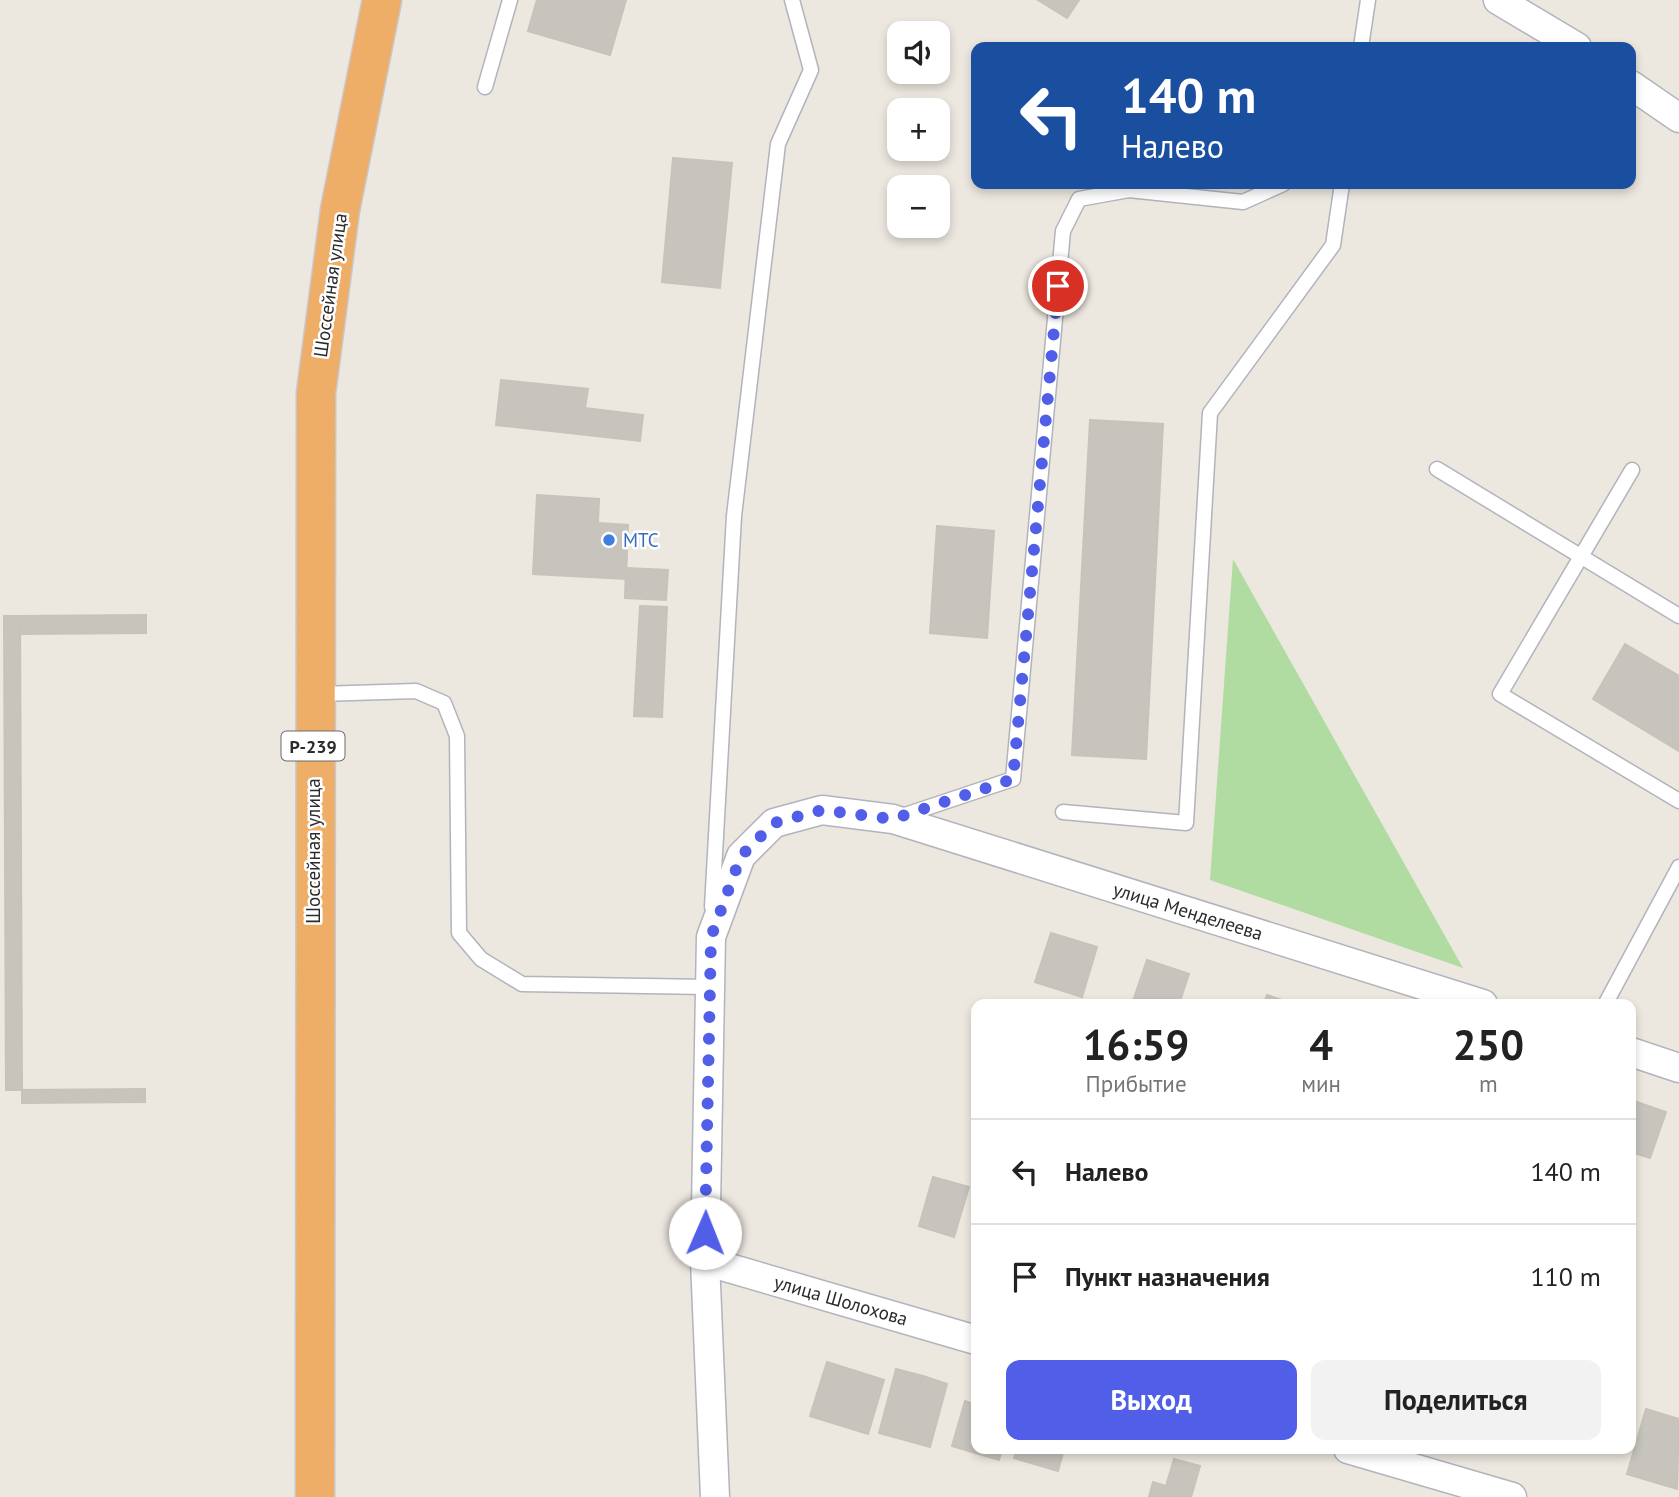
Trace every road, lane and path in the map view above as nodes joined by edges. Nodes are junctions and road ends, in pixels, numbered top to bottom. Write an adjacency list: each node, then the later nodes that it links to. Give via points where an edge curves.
1 (382, 0): 17 (highway, Шоссейная улица / Р-239, via 340,210 316,393)
2 (510, 0): 8 (lane)
3 (792, 0): 22 (lane, via 811,70 778,144 736,502)
4 (1368, 0): 6 (lane)
5 (1498, 0): 7 (street)
6 (1362, 42)
7 (1569, 42)
8 (485, 87)
9 (1636, 88): 10 (street)
10 (1679, 118)
11 (1272, 189): 20 (lane, via 1243,202 1129,190 1079,199 1063,231 1013,779)
12 (1341, 189): 19 (lane, via 1333,245 1210,412 1186,823)
13 (1437, 468): 15 (lane)
14 (1632, 470): 15 (lane)
15 (1580, 558): 16 (lane); 18 (lane, via 1500,694)
16 (1679, 616)
17 (313, 695): 23 (lane, via 416,691 444,703 457,736 458,933 481,958 522,984); 31 (highway, Шоссейная улица / Р-239)
18 (1679, 801)
19 (1063, 813)
20 (893, 819): 22 (street, улица Менделеева, via 822,810 774,823 741,856); 24 (street, улица Менделеева)
21 (1679, 867): 25 (lane)
22 (711, 937): 23 (street, улица Менделеева)
23 (708, 987): 28 (street, улица Менделеева)
24 (1467, 999)
25 (1609, 999)
26 (1636, 1054): 27 (street)
27 (1679, 1068)
28 (705, 1261): 29 (street, улица Шолохова); 32 (street, улица Менделеева)
29 (971, 1339)
30 (1365, 1454): 33 (street)
31 (315, 1497)
32 (715, 1497)
33 (1512, 1497)

